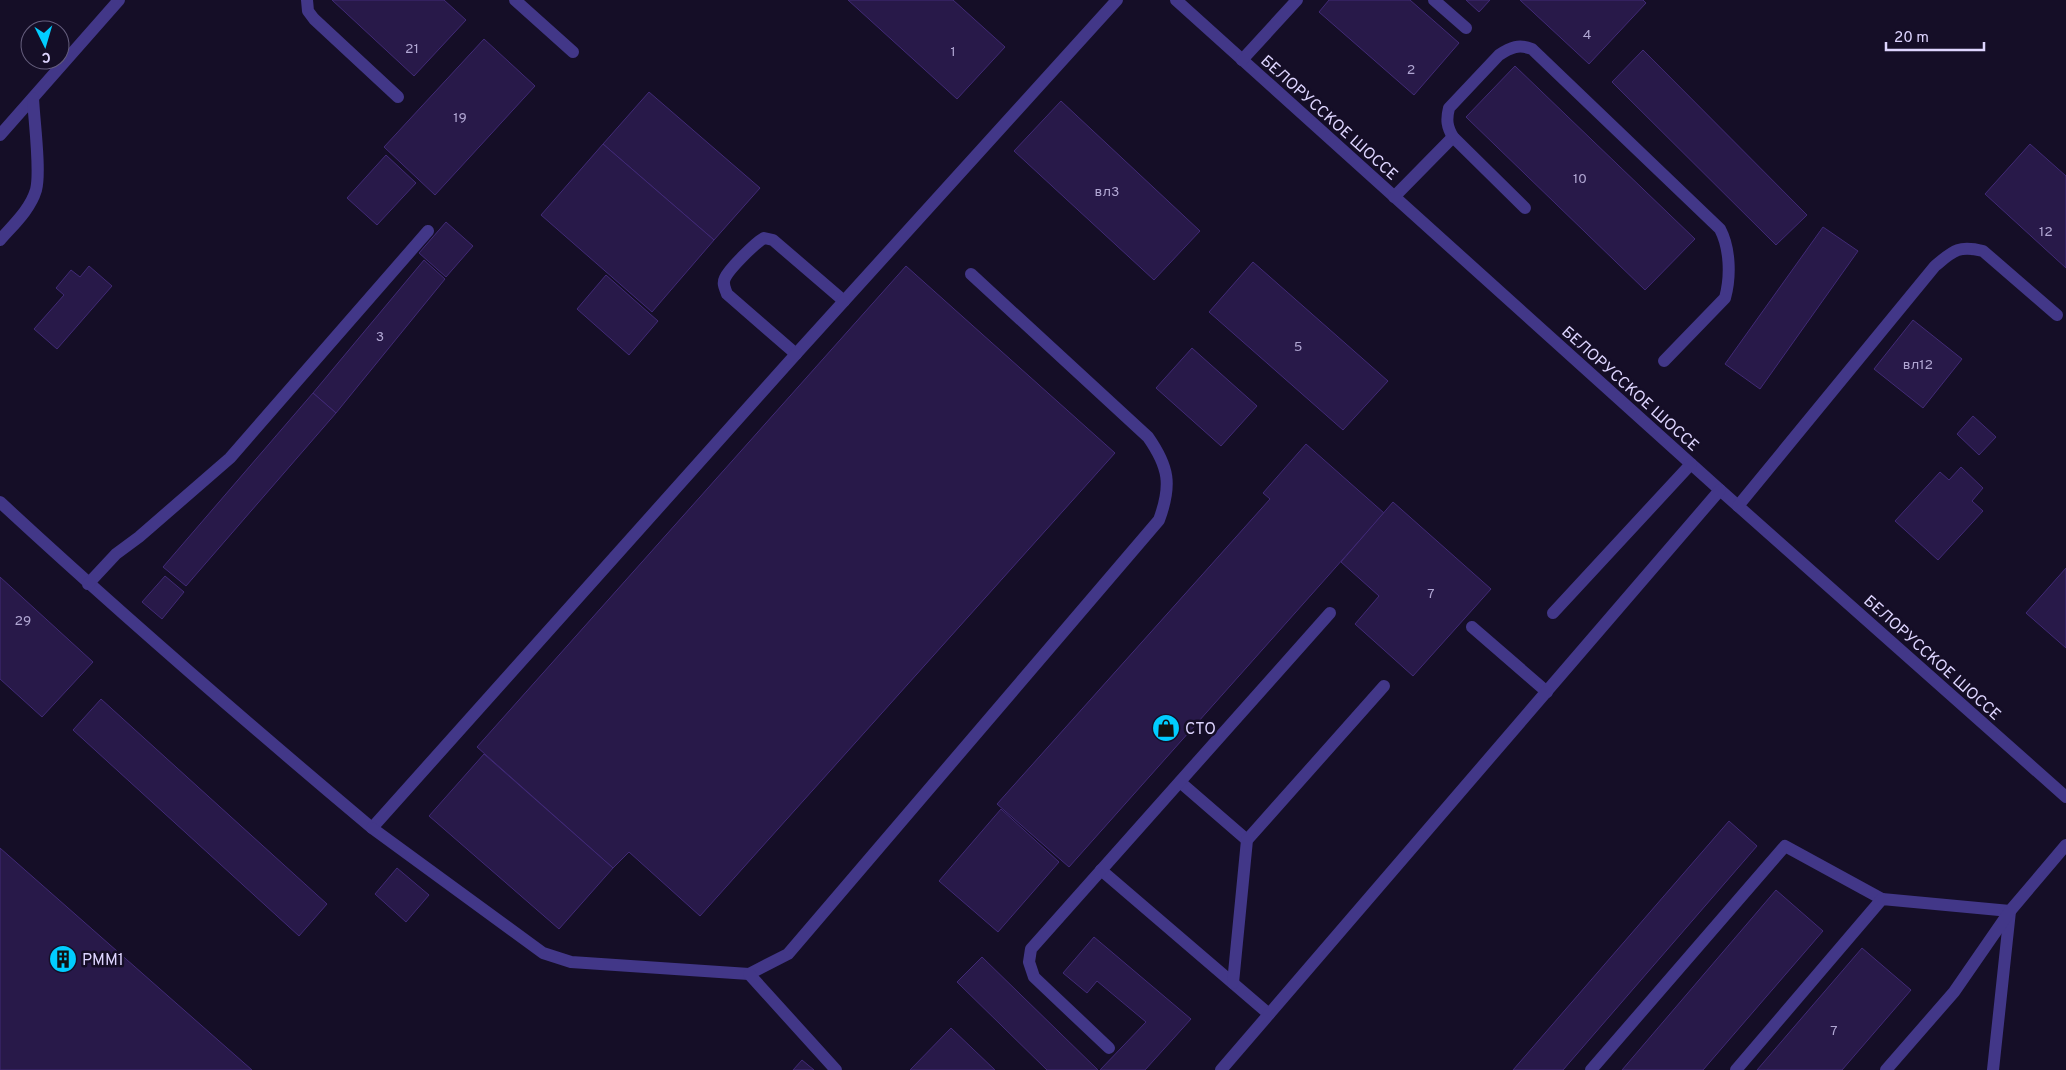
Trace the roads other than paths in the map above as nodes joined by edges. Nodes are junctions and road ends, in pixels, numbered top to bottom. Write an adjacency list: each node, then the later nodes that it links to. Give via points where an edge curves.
1 (119, 0): 12 (street)
2 (307, 0): 11 (street, via 308,11 314,20)
3 (515, 0): 9 (street)
4 (1117, 0): 20 (street)
5 (1176, 0): 10 (street, БЕЛОРУССКОЕ ШОССЕ)
6 (1297, 0): 10 (street)
7 (1434, 0): 8 (street)
8 (1466, 28)
9 (573, 52)
10 (1242, 60): 15 (street, БЕЛОРУССКОЕ ШОССЕ)
11 (398, 97)
12 (33, 98): 13 (street); 18 (street, via 36,189 29,205)
13 (0, 135)
14 (1453, 137): 15 (street); 16 (street); 23 (street, via 1446,117 1449,108 1499,55 1522,45 1532,48 1720,228 1727,249 1725,298)
15 (1394, 197): 24 (street, БЕЛОРУССКОЕ ШОССЕ)
16 (1525, 208)
17 (428, 230): 28 (street, via 230,458 116,554)
18 (0, 240)
19 (971, 274): 42 (street, via 1148,437 1161,456 1167,480 1165,502 1159,520 788,954)
20 (844, 301): 22 (street); 22 (street, via 773,240 764,238 756,242 725,278 723,286 727,294)
21 (2057, 315): 27 (street, via 1983,251 1967,247 1952,252 1935,266)
22 (796, 354): 36 (street)
23 (1664, 361)
24 (1691, 464): 25 (street, БЕЛОРУССКОЕ ШОССЕ); 30 (street)
25 (1720, 490): 27 (street, БЕЛОРУССКОЕ ШОССЕ); 33 (street)
26 (0, 502): 28 (street)
27 (1738, 506): 35 (street, БЕЛОРУССКОЕ ШОССЕ)
28 (88, 584): 36 (street)
29 (1330, 613): 34 (street)
30 (1553, 613)
31 (1472, 626): 33 (street)
32 (1384, 686): 37 (street)
33 (1547, 692): 44 (street)
34 (1180, 782): 37 (street); 39 (street)
35 (2066, 797)
36 (372, 828): 42 (street, via 543,953 572,962)
37 (1247, 840): 43 (street)
38 (2066, 845): 41 (street)
39 (1101, 870): 43 (street); 45 (street, via 1031,949 1029,962 1034,977)
40 (1882, 899): 41 (street); 48 (street, via 1785,846); 49 (street)
41 (2010, 911): 50 (street, via 1954,992); 51 (street)
42 (749, 974): 46 (street)
43 (1233, 983): 44 (street)
44 (1269, 1014): 47 (street)
45 (1109, 1048)
46 (836, 1070)
47 (1221, 1070)
48 (1591, 1070)
49 (1736, 1070)
50 (1886, 1070)
51 (1993, 1070)

